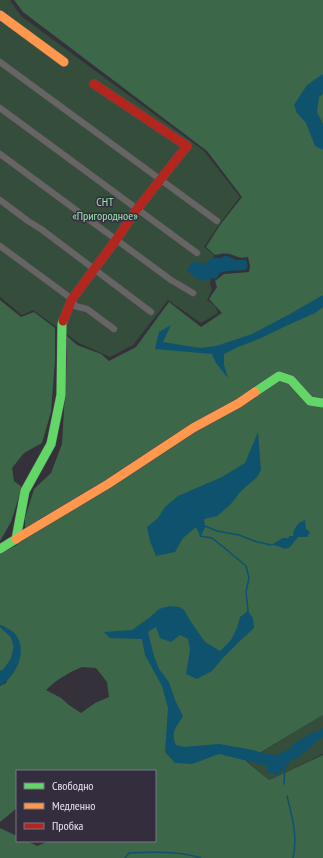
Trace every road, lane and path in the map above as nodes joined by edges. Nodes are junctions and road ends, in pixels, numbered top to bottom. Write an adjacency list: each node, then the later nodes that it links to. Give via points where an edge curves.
1 (0, 15): 3 (street)
2 (0, 62): 7 (street)
3 (64, 62)
4 (94, 84): 7 (street, via 187,146)
5 (0, 108): 9 (street)
6 (0, 154): 11 (street)
7 (160, 180): 9 (street); 10 (street)
8 (0, 200): 14 (street)
9 (137, 209): 11 (street); 13 (street)
10 (217, 221)
11 (116, 240): 14 (street); 15 (street)
12 (0, 246): 16 (street)
13 (196, 253)
14 (94, 269): 16 (street); 17 (street)
15 (193, 293)
16 (72, 299): 18 (street, via 75,306 87,309); 20 (street, via 62,324 61,394 51,444 25,491)
17 (152, 312)
18 (114, 329)
19 (323, 403): 20 (street, via 310,401 291,380 279,376)
20 (16, 539): 21 (street)
21 (0, 548)

